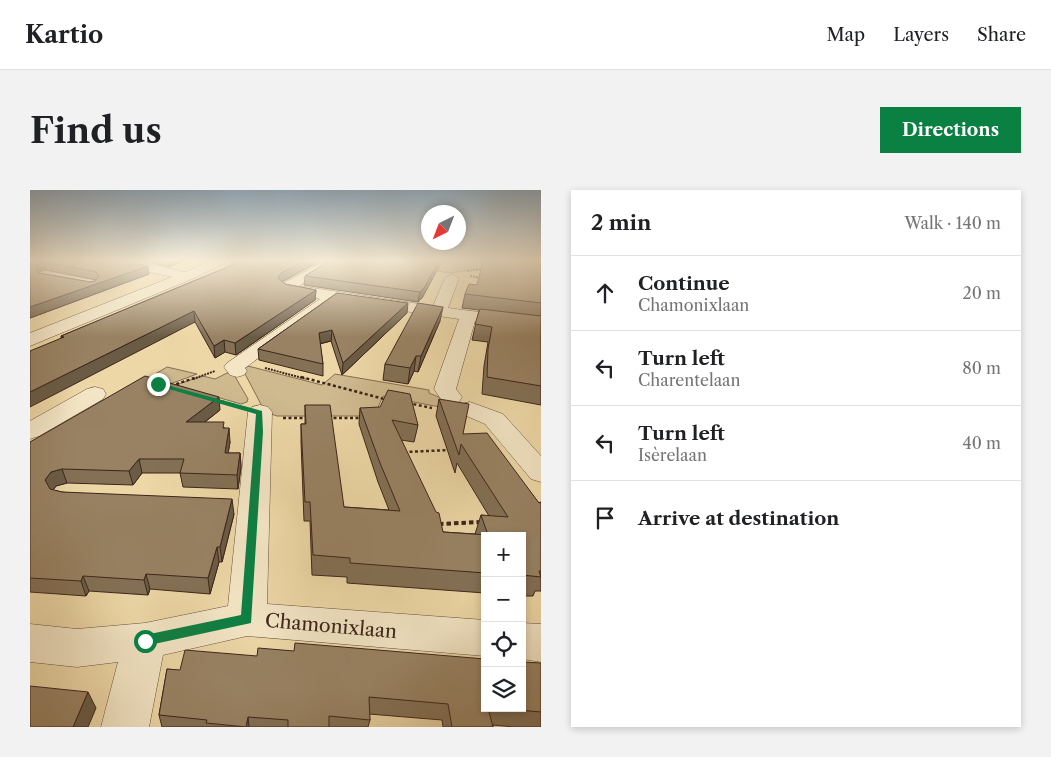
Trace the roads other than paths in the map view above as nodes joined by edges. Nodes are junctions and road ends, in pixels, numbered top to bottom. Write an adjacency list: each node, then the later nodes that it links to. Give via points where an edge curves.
1 (153, 286): 10 (street)
2 (157, 286): 11 (street)
3 (180, 286): 12 (street)
4 (289, 286): 6 (street, via 290,289)
5 (449, 286): 7 (street)
6 (332, 297): 7 (street); 13 (street)
7 (439, 312): 8 (street)
8 (468, 316): 9 (street); 17 (street, via 445,389 454,405 494,419)
9 (541, 326)
10 (30, 331)
11 (30, 340)
12 (30, 350)
13 (237, 367)
14 (95, 394): 16 (street)
15 (260, 415): 18 (street, via 240,501)
16 (30, 431)
17 (541, 473)
18 (247, 619): 19 (street, Chamonixlaan); 20 (street, Chamonixlaan)
19 (481, 638)
20 (145, 641): 22 (street, Chamonixlaan, via 78,648); 24 (street)
21 (526, 641): 23 (street)
22 (30, 643)
23 (541, 643)
24 (125, 727)

